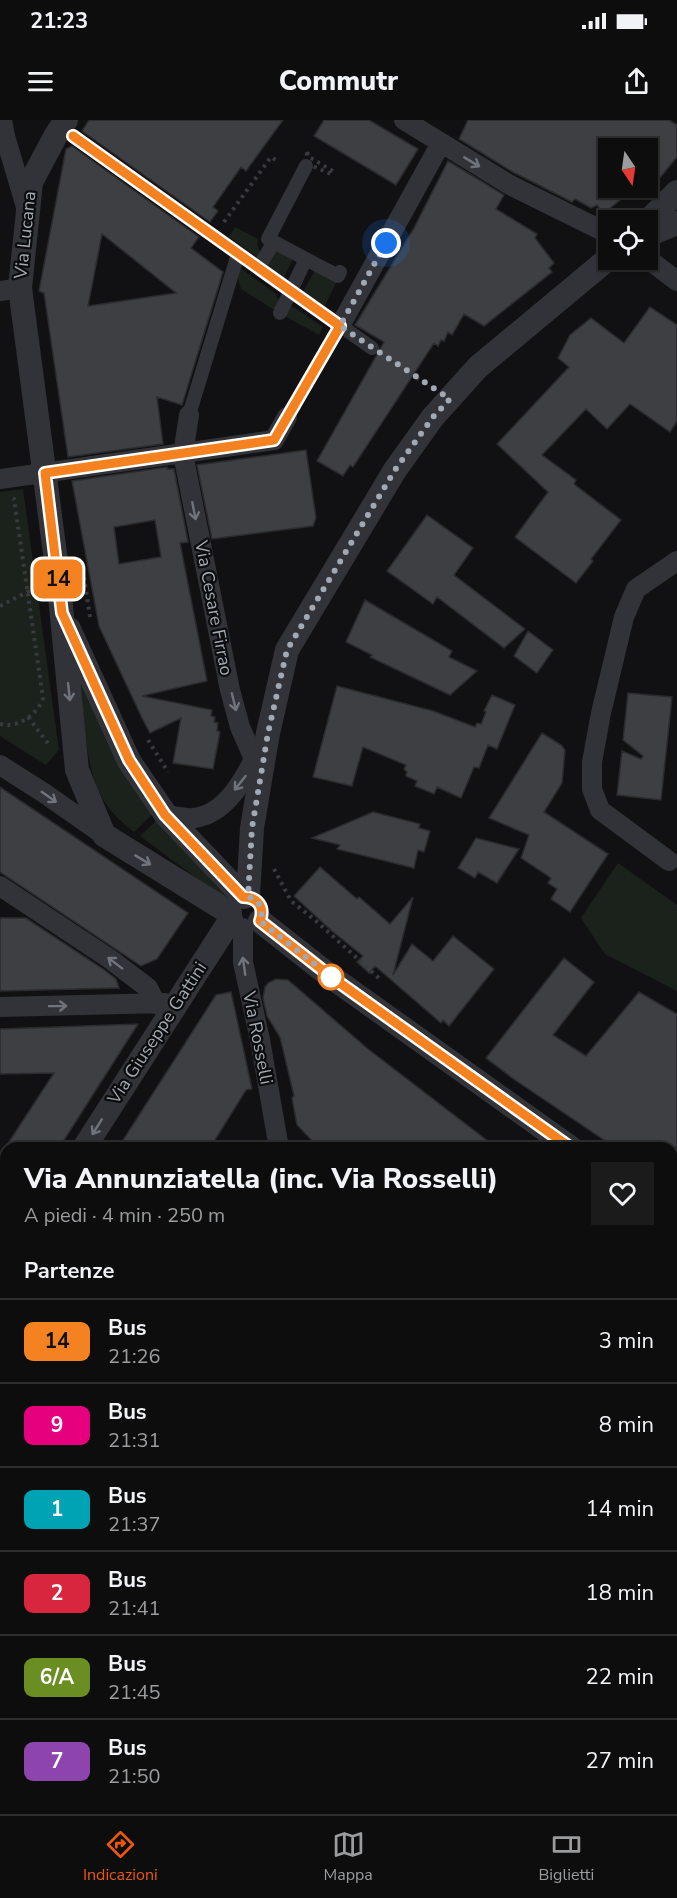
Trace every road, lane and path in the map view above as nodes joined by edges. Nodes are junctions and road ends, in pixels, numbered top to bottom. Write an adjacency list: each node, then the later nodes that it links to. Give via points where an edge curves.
1 (2, 120): 10 (street)
2 (404, 120): 3 (street)
3 (425, 125): 5 (street)
4 (69, 128): 10 (street, Via Lucana, via 56,135 31,182); 14 (street)
5 (441, 143): 12 (street, one-way to 12, via 510,185); 26 (street)
6 (276, 160): 14 (path, via 271,157)
7 (306, 166): 15 (street, via 268,238)
8 (677, 192): 9 (street)
9 (658, 212)
10 (28, 217): 23 (street, Via Lucana)
11 (677, 223): 13 (street)
12 (598, 229)
13 (658, 231)
14 (214, 236): 16 (street)
15 (274, 242): 17 (street); 20 (street)
16 (238, 254): 20 (street); 29 (street)
17 (306, 259): 21 (street, via 338,276); 24 (street)
18 (598, 267): 28 (street, via 478,367)
19 (658, 267): 22 (street)
20 (258, 268): 24 (street)
21 (340, 272)
22 (677, 281)
23 (10, 289): 32 (street, Via Lucana)
24 (291, 292): 25 (street); 26 (street)
25 (280, 313)
26 (340, 326): 27 (street); 30 (street)
27 (372, 348): 28 (path)
28 (450, 399): 44 (street, via 395,470 287,650)
29 (189, 415): 31 (street)
30 (287, 417): 31 (street, via 274,440)
31 (183, 454): 32 (street); 47 (street, Via Cesare Firrao, one-way to 47, via 230,690)
32 (45, 473): 33 (street); 37 (street, Via Lucana)
33 (0, 479)
34 (7, 500): 38 (path, via 14,499)
35 (677, 561): 52 (street, via 636,589 624,617 592,762 592,789 600,810)
36 (83, 571): 41 (path)
37 (58, 576): 38 (path); 40 (street, Via Lucana)
38 (28, 591): 39 (path); 42 (path, via 44,698)
39 (0, 606)
40 (62, 613): 50 (street, via 129,760); 51 (street, Via Lucana, one-way to 51, via 76,770)
41 (92, 625)
42 (28, 717): 43 (path, via 20,723); 46 (path)
43 (0, 724)
44 (268, 733): 47 (street); 55 (street)
45 (147, 738): 49 (path)
46 (56, 753)
47 (254, 759): 50 (street, one-way to 50, via 223,806 193,818)
48 (0, 765): 51 (street, one-way to 51)
49 (169, 773)
50 (165, 815): 55 (street)
51 (104, 835): 55 (street, one-way to 55)
52 (669, 861)
53 (272, 866): 56 (path, via 291,901)
54 (0, 886): 57 (street, one-way to 54, via 110,959)
55 (243, 912): 57 (street, Via Giuseppe Gattini); 60 (street, Via Rosselli, one-way to 55, via 243,962); 61 (street)
56 (384, 983)
57 (166, 1003): 58 (street, one-way to 57); 59 (street, Via Giuseppe Gattini, one-way to 59)
58 (0, 1007)
59 (87, 1142)
60 (278, 1142)
61 (564, 1142)

